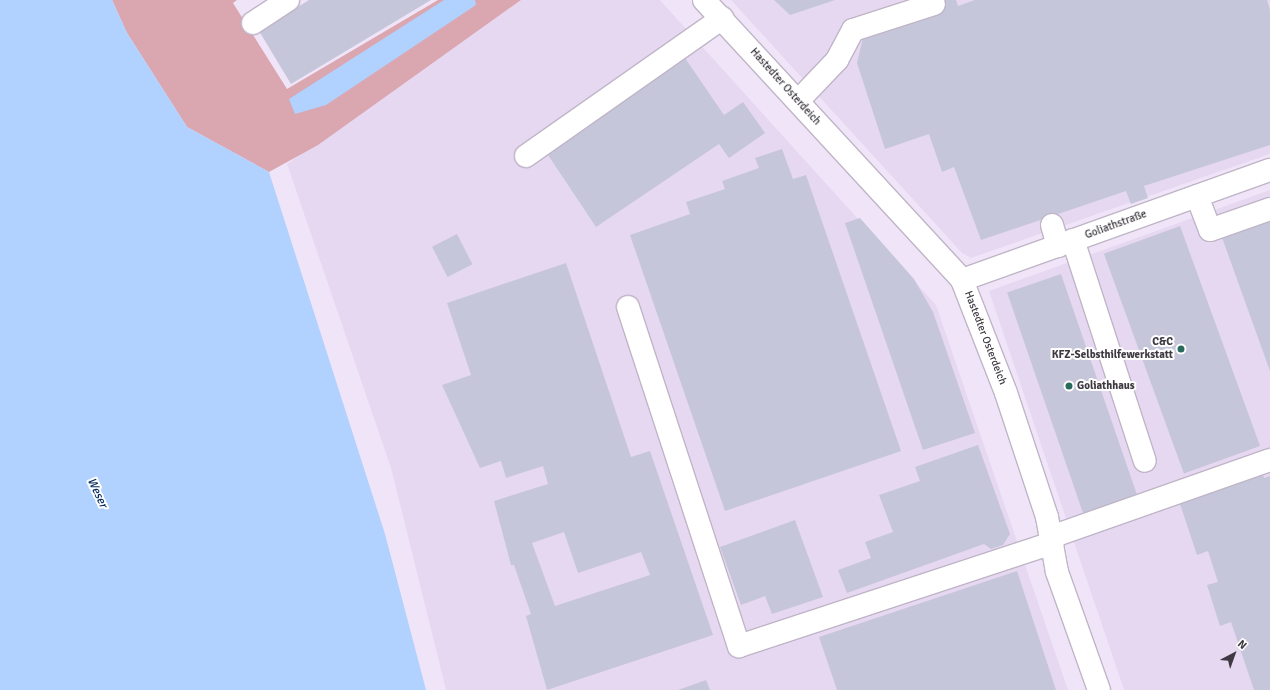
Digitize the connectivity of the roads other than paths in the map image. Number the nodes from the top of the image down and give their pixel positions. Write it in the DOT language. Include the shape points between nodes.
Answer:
graph roads {
  1 [pos="288,0"];
  2 [pos="704,0"];
  3 [pos="934,4"];
  4 [pos="722,18"];
  5 [pos="253,23"];
  6 [pos="798,101"];
  7 [pos="526,156"];
  8 [pos="1270,170"];
  9 [pos="1198,196"];
  10 [pos="1270,210"];
  11 [pos="1052,225"];
  12 [pos="1066,243"];
  13 [pos="962,280"];
  14 [pos="628,307"];
  15 [pos="1270,460"];
  16 [pos="1145,461"];
  17 [pos="1051,540"];
  18 [pos="1099,690"];
  1 -- 5 [label="street"];
  2 -- 4 [label="street, Hastedter Osterdeich"];
  3 -- 6 [label="street" via="853,30 837,60"];
  4 -- 6 [label="street, Hastedter Osterdeich"];
  4 -- 7 [label="street"];
  6 -- 13 [label="street, Hastedter Osterdeich"];
  8 -- 9 [label="street, Goliathstraße"];
  9 -- 10 [label="street" via="1210,230"];
  9 -- 12 [label="street, Goliathstraße"];
  11 -- 12 [label="street"];
  12 -- 13 [label="street, Goliathstraße"];
  12 -- 16 [label="street"];
  13 -- 17 [label="street, Hastedter Osterdeich" via="1001,378"];
  14 -- 17 [label="street" via="739,646"];
  15 -- 17 [label="street"];
  17 -- 18 [label="street, Hastedter Osterdeich" via="1057,572"];
}
